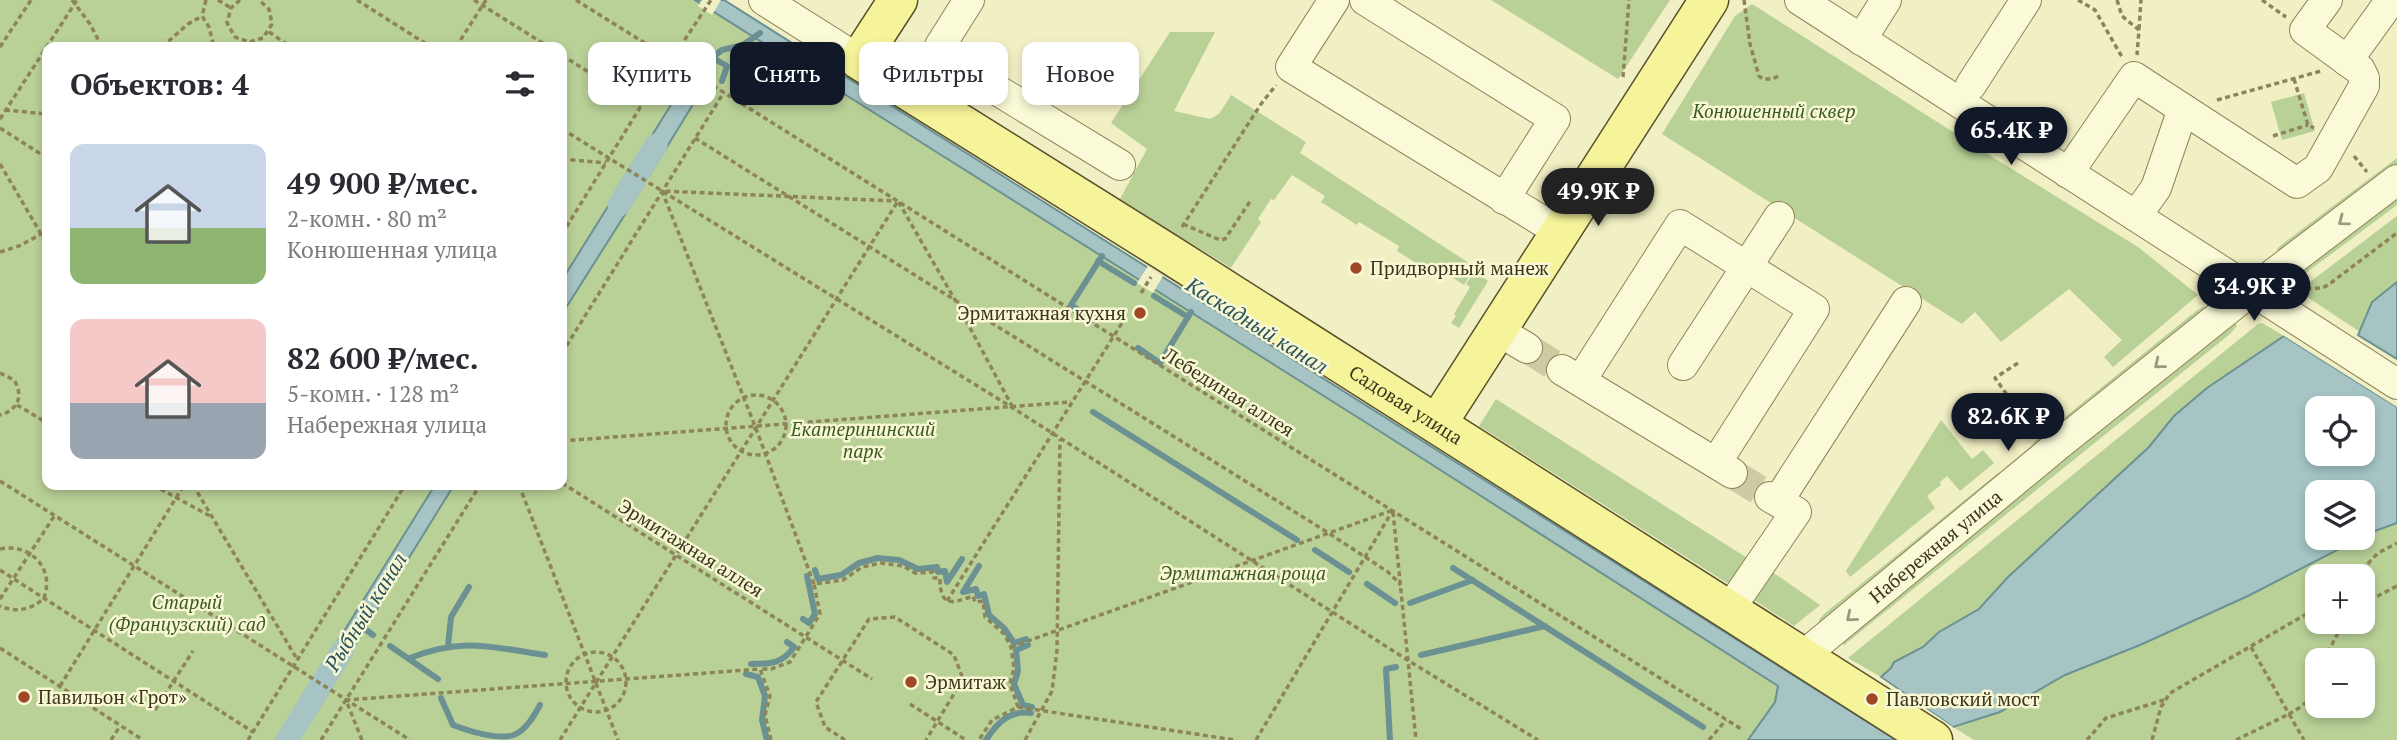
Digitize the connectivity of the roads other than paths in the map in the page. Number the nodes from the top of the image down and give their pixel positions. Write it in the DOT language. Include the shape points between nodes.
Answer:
graph roads {
  1 [pos="764,0"];
  2 [pos="898,0"];
  3 [pos="969,0"];
  4 [pos="1334,0"];
  5 [pos="1365,0"];
  6 [pos="1709,0"];
  7 [pos="1800,0"];
  8 [pos="1886,0"];
  9 [pos="2026,0"];
  10 [pos="2327,0"];
  11 [pos="2391,0"];
  12 [pos="1861,40"];
  13 [pos="871,42"];
  14 [pos="859,60"];
  15 [pos="2349,62"];
  16 [pos="1971,85"];
  17 [pos="930,105"];
  18 [pos="2183,109"];
  19 [pos="1120,165"];
  20 [pos="2068,173"];
  21 [pos="2397,180"];
  22 [pos="1504,199"];
  23 [pos="2136,216"];
  24 [pos="1779,217"];
  25 [pos="1560,232"];
  26 [pos="1747,267"];
  27 [pos="2251,291"];
  28 [pos="1906,302"];
  29 [pos="1683,365"];
  30 [pos="2397,384"];
  31 [pos="1437,424"];
  32 [pos="1730,610"];
  33 [pos="1820,667"];
  34 [pos="1933,740"];
  1 -- 14 [label="street, Садовая улица"];
  2 -- 13 [label="main road"];
  3 -- 19 [label="street" via="940,46 946,59"];
  4 -- 22 [label="street" via="1291,67"];
  5 -- 22 [label="street" via="1555,119"];
  6 -- 25 [label="main road"];
  7 -- 12 [label="street"];
  8 -- 12 [label="street"];
  9 -- 16 [label="street"];
  10 -- 15 [label="street" via="2305,30"];
  11 -- 15 [label="street"];
  12 -- 20 [label="street"];
  15 -- 18 [label="street" via="2360,70 2364,86 2318,168 2297,183"];
  17 -- 31 [label="main road, Садовая улица"];
  18 -- 20 [label="street" via="2134,77"];
  18 -- 23 [label="street" via="2155,188"];
  20 -- 23 [label="street"];
  21 -- 27 [label="street, Набережная улица, one-way"];
  22 -- 25 [label="street"];
  23 -- 27 [label="street"];
  24 -- 26 [label="street"];
  25 -- 31 [label="main road" via="1512,339"];
  26 -- 26 [label="street" via="1814,309 1725,469 1571,375 1680,225"];
  26 -- 29 [label="street"];
  27 -- 30 [label="street" via="2289,301"];
  27 -- 33 [label="street, Набережная улица, one-way" via="1815,646"];
  28 -- 32 [label="street" via="1774,499 1796,512"];
  31 -- 32 [label="main road, Садовая улица"];
  32 -- 33 [label="main road, Садовая улица"];
  33 -- 34 [label="main road"];
}
